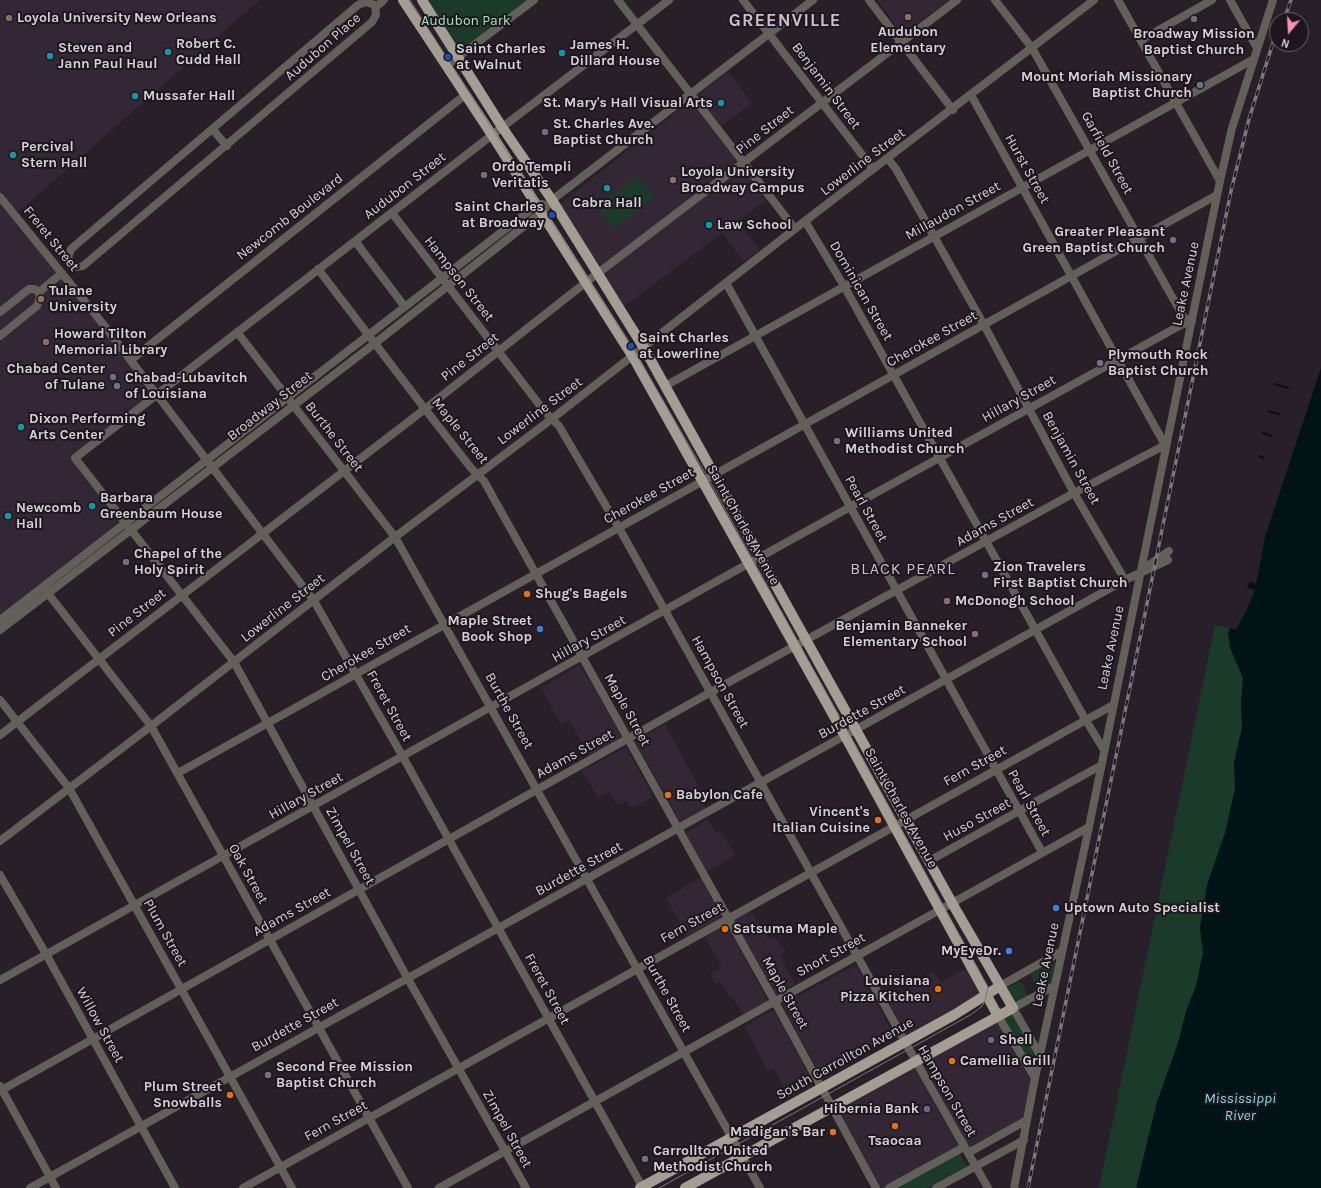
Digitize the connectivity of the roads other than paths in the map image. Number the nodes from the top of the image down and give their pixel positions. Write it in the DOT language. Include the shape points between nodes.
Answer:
graph roads {
  1 [pos="384,0"];
  2 [pos="403,0"];
  3 [pos="422,0"];
  4 [pos="534,0"];
  5 [pos="618,0"];
  6 [pos="669,0"];
  7 [pos="743,0"];
  8 [pos="813,0"];
  9 [pos="869,0"];
  10 [pos="957,0"];
  11 [pos="995,0"];
  12 [pos="1094,0"];
  13 [pos="1118,0"];
  14 [pos="1212,0"];
  15 [pos="1230,0"];
  16 [pos="1273,0"];
  17 [pos="376,4"];
  18 [pos="637,25"];
  19 [pos="769,33"];
  20 [pos="1141,40"];
  21 [pos="902,42"];
  22 [pos="1032,48"];
  23 [pos="1257,48"];
  24 [pos="459,56"];
  25 [pos="1254,59"];
  26 [pos="446,66"];
  27 [pos="690,94"];
  28 [pos="465,95"];
  29 [pos="971,95"];
  30 [pos="822,102"];
  31 [pos="1175,102"];
  32 [pos="954,110"];
  33 [pos="502,127"];
  34 [pos="213,130"];
  35 [pos="492,134"];
  36 [pos="227,146"];
  37 [pos="1090,150"];
  38 [pos="888,159"];
  39 [pos="744,163"];
  40 [pos="873,169"];
  41 [pos="1220,181"];
  42 [pos="1022,187"];
  43 [pos="1217,195"];
  44 [pos="0,197"];
  45 [pos="552,200"];
  46 [pos="539,209"];
  47 [pos="392,213"];
  48 [pos="805,221"];
  49 [pos="795,229"];
  50 [pos="934,236"];
  51 [pos="1140,238"];
  52 [pos="355,241"];
  53 [pos="318,269"];
  54 [pos="62,273"];
  55 [pos="598,274"];
  56 [pos="1072,276"];
  57 [pos="443,278"];
  58 [pos="585,283"];
  59 [pos="726,283"];
  60 [pos="448,286"];
  61 [pos="844,286"];
  62 [pos="39,292"];
  63 [pos="406,307"];
  64 [pos="0,312"];
  65 [pos="1192,321"];
  66 [pos="984,325"];
  67 [pos="237,332"];
  68 [pos="754,335"];
  69 [pos="0,336"];
  70 [pos="368,336"];
  71 [pos="374,344"];
  72 [pos="644,348"];
  73 [pos="498,351"];
  74 [pos="633,357"];
  75 [pos="1119,359"];
  76 [pos="131,360"];
  77 [pos="894,375"];
  78 [pos="665,386"];
  79 [pos="157,394"];
  80 [pos="290,402"];
  81 [pos="425,409"];
  82 [pos="1029,409"];
  83 [pos="553,418"];
  84 [pos="804,425"];
  85 [pos="1165,445"];
  86 [pos="940,458"];
  87 [pos="210,464"];
  88 [pos="344,471"];
  89 [pos="478,474"];
  90 [pos="715,474"];
  91 [pos="703,481"];
  92 [pos="1074,493"];
  93 [pos="850,507"];
  94 [pos="128,527"];
  95 [pos="619,528"];
  96 [pos="263,532"];
  97 [pos="395,537"];
  98 [pos="986,541"];
  99 [pos="1169,556"];
  100 [pos="762,558"];
  101 [pos="749,565"];
  102 [pos="1140,572"];
  103 [pos="536,574"];
  104 [pos="1125,580"];
  105 [pos="46,590"];
  106 [pos="897,591"];
  107 [pos="181,596"];
  108 [pos="314,601"];
  109 [pos="666,611"];
  110 [pos="0,620"];
  111 [pos="445,623"];
  112 [pos="0,630"];
  113 [pos="1036,630"];
  114 [pos="806,641"];
  115 [pos="795,647"];
  116 [pos="583,657"];
  117 [pos="99,659"];
  118 [pos="234,662"];
  119 [pos="357,674"];
  120 [pos="946,680"];
  121 [pos="711,692"];
  122 [pos="0,700"];
  123 [pos="1113,704"];
  124 [pos="492,708"];
  125 [pos="1085,720"];
  126 [pos="17,722"];
  127 [pos="267,724"];
  128 [pos="151,726"];
  129 [pos="856,730"];
  130 [pos="0,735"];
  131 [pos="845,736"];
  132 [pos="628,739"];
  133 [pos="1104,750"];
  134 [pos="403,757"];
  135 [pos="1100,766"];
  136 [pos="996,769"];
  137 [pos="178,773"];
  138 [pos="761,782"];
  139 [pos="69,788"];
  140 [pos="538,790"];
  141 [pos="313,806"];
  142 [pos="1019,811"];
  143 [pos="906,819"];
  144 [pos="894,826"];
  145 [pos="1088,827"];
  146 [pos="678,829"];
  147 [pos="449,840"];
  148 [pos="0,841"];
  149 [pos="1042,852"];
  150 [pos="224,856"];
  151 [pos="929,861"];
  152 [pos="811,872"];
  153 [pos="0,876"];
  154 [pos="588,879"];
  155 [pos="359,889"];
  156 [pos="952,903"];
  157 [pos="135,906"];
  158 [pos="940,909"];
  159 [pos="728,918"];
  160 [pos="498,929"];
  161 [pos="270,939"];
  162 [pos="1062,951"];
  163 [pos="46,954"];
  164 [pos="857,955"];
  165 [pos="638,969"];
  166 [pos="408,979"];
  167 [pos="0,980"];
  168 [pos="1000,986"];
  169 [pos="1054,986"];
  170 [pos="181,989"];
  171 [pos="986,994"];
  172 [pos="775,1002"];
  173 [pos="1013,1008"];
  174 [pos="998,1016"];
  175 [pos="548,1018"];
  176 [pos="319,1027"];
  177 [pos="93,1039"];
  178 [pos="904,1041"];
  179 [pos="684,1053"];
  180 [pos="1040,1055"];
  181 [pos="915,1060"];
  182 [pos="459,1068"];
  183 [pos="230,1076"];
  184 [pos="1035,1078"];
  185 [pos="822,1087"];
  186 [pos="1,1089"];
  187 [pos="594,1101"];
  188 [pos="832,1106"];
  189 [pos="369,1118"];
  190 [pos="1028,1120"];
  191 [pos="141,1126"];
  192 [pos="1008,1131"];
  193 [pos="732,1137"];
  194 [pos="1024,1140"];
  195 [pos="1015,1145"];
  196 [pos="966,1150"];
  197 [pos="505,1151"];
  198 [pos="742,1156"];
  199 [pos="975,1166"];
  200 [pos="280,1167"];
  201 [pos="50,1177"];
  202 [pos="30,1188"];
  203 [pos="56,1188"];
  204 [pos="175,1188"];
  205 [pos="243,1188"];
  206 [pos="292,1188"];
  207 [pos="408,1188"];
  208 [pos="439,1188"];
  209 [pos="526,1188"];
  210 [pos="642,1188"];
  211 [pos="685,1188"];
  212 [pos="760,1188"];
  213 [pos="876,1188"];
  214 [pos="889,1188"];
  215 [pos="936,1188"];
  216 [pos="988,1188"];
  217 [pos="1014,1188"];
  1 -- 17 [label="street"];
  2 -- 26 [label="main road, Saint Charles Avenue"];
  3 -- 24 [label="main road, Saint Charles Avenue"];
  4 -- 24 [label="street"];
  5 -- 18 [label="street"];
  6 -- 18 [label="street, Audubon Street"];
  7 -- 19 [label="street, Benjamin Street"];
  8 -- 19 [label="street, Broadway Street"];
  9 -- 21 [label="street"];
  10 -- 21 [label="street, Pine Street"];
  11 -- 22 [label="street, Garfield Street"];
  12 -- 22 [label="street, Lowerline Street"];
  13 -- 20 [label="street"];
  14 -- 20 [label="street"];
  15 -- 23 [label="street"];
  16 -- 23 [label="street, Leake Avenue"];
  17 -- 34 [label="street, Audubon Place" via="366,2 358,6"];
  17 -- 36 [label="street, Audubon Place" via="376,15 372,22"];
  18 -- 27 [label="street"];
  18 -- 33 [label="street, Audubon Street"];
  19 -- 27 [label="street, Broadway Street"];
  19 -- 30 [label="street, Benjamin Street"];
  20 -- 31 [label="street"];
  21 -- 30 [label="street, Pine Street"];
  21 -- 32 [label="street"];
  22 -- 29 [label="street, Lowerline Street"];
  22 -- 37 [label="street, Garfield Street"];
  23 -- 25 [label="street, Leake Avenue"];
  24 -- 26 [label="street"];
  24 -- 33 [label="main road, Saint Charles Avenue"];
  25 -- 31 [label="street, Millaudon Street"];
  25 -- 41 [label="street, Leake Avenue" via="1232,128"];
  26 -- 28 [label="main road, Saint Charles Avenue"];
  27 -- 39 [label="street"];
  27 -- 45 [label="street, Broadway Street"];
  28 -- 35 [label="main road, Saint Charles Avenue"];
  28 -- 76 [label="street, Newcomb Boulevard"];
  29 -- 32 [label="street, Lowerline Street"];
  29 -- 42 [label="street, Hurst Street"];
  30 -- 39 [label="street, Pine Street"];
  30 -- 40 [label="street, Benjamin Street"];
  31 -- 37 [label="street, Millaudon Street"];
  31 -- 41 [label="street"];
  32 -- 38 [label="street, Lowerline Street"];
  33 -- 35 [label="street, Audubon Street"];
  33 -- 45 [label="main road, Saint Charles Avenue"];
  34 -- 36 [label="street"];
  34 -- 36 [label="street, Audubon Place" via="71,249 68,257 70,263 77,267 83,266"];
  35 -- 46 [label="main road, Saint Charles Avenue"];
  35 -- 47 [label="street, Audubon Street"];
  37 -- 42 [label="street, Millaudon Street"];
  37 -- 51 [label="street, Garfield Street"];
  38 -- 40 [label="street, Lowerline Street"];
  38 -- 50 [label="street, Benjamin Street"];
  39 -- 49 [label="street"];
  39 -- 55 [label="street, Pine Street"];
  40 -- 48 [label="street, Lowerline Street"];
  41 -- 43 [label="street, Leake Avenue"];
  42 -- 50 [label="street, Millaudon Street"];
  42 -- 56 [label="street, Hurst Street"];
  43 -- 51 [label="street, Cherokee Street"];
  43 -- 65 [label="street, Leake Avenue"];
  44 -- 54 [label="street, Freret Street"];
  45 -- 46 [label="street, Broadway Street"];
  45 -- 55 [label="main road, Saint Charles Avenue"];
  46 -- 57 [label="street, Broadway Street"];
  46 -- 58 [label="main road, Saint Charles Avenue"];
  46 -- 60 [label="street, Broadway Street"];
  47 -- 52 [label="street, Audubon Street"];
  47 -- 57 [label="street, Hampson Street"];
  48 -- 49 [label="street, Lowerline Street"];
  48 -- 61 [label="street, Dominican Street"];
  49 -- 59 [label="street, Lowerline Street"];
  50 -- 61 [label="street, Millaudon Street"];
  50 -- 66 [label="street, Benjamin Street"];
  51 -- 56 [label="street, Cherokee Street"];
  51 -- 65 [label="street, Garfield Street" via="1184,318"];
  52 -- 53 [label="street, Audubon Street"];
  52 -- 63 [label="street"];
  53 -- 67 [label="street, Audubon Street"];
  53 -- 70 [label="street, Maple Street"];
  54 -- 62 [label="street"];
  54 -- 76 [label="street, Freret Street"];
  55 -- 58 [label="street, Pine Street"];
  55 -- 72 [label="main road, Saint Charles Avenue"];
  56 -- 66 [label="street, Cherokee Street"];
  56 -- 75 [label="street, Hurst Street"];
  57 -- 60 [label="street, Hampson Street"];
  57 -- 63 [label="street, Broadway Street"];
  58 -- 73 [label="street, Pine Street"];
  58 -- 74 [label="main road, Saint Charles Avenue"];
  59 -- 68 [label="street, Pearl Street"];
  59 -- 72 [label="street, Lowerline Street"];
  60 -- 71 [label="street, Broadway Street"];
  60 -- 73 [label="street, Hampson Street"];
  61 -- 68 [label="street, Millaudon Street"];
  61 -- 77 [label="street, Dominican Street"];
  62 -- 64 [label="street" via="29,290"];
  62 -- 69 [label="street" via="37,306"];
  63 -- 70 [label="street, Broadway Street"];
  65 -- 75 [label="street, Hillary Street"];
  65 -- 85 [label="street, Leake Avenue"];
  66 -- 77 [label="street, Cherokee Street"];
  66 -- 82 [label="street, Benjamin Street"];
  67 -- 79 [label="street, Audubon Street"];
  67 -- 80 [label="street, Burthe Street"];
  68 -- 78 [label="street, Millaudon Street"];
  68 -- 84 [label="street, Pearl Street"];
  70 -- 71 [label="street, Maple Street"];
  70 -- 80 [label="street, Broadway Street"];
  71 -- 80 [label="street, Broadway Street"];
  71 -- 81 [label="street, Maple Street"];
  72 -- 74 [label="street, Lowerline Street"];
  72 -- 78 [label="main road, Saint Charles Avenue"];
  73 -- 81 [label="street, Pine Street"];
  73 -- 83 [label="street, Hampson Street"];
  74 -- 83 [label="street, Lowerline Street"];
  74 -- 91 [label="main road, Saint Charles Avenue"];
  75 -- 82 [label="street, Hillary Street"];
  75 -- 85 [label="street, Hurst Street"];
  76 -- 79 [label="street, Freret Street"];
  77 -- 84 [label="street, Cherokee Street"];
  77 -- 86 [label="street, Dominican Street"];
  78 -- 90 [label="main road, Saint Charles Avenue"];
  79 -- 87 [label="street, Freret Street"];
  79 -- 94 [label="street, Audubon Street" via="75,458"];
  80 -- 87 [label="street, Broadway Street"];
  80 -- 88 [label="street, Burthe Street"];
  81 -- 88 [label="street, Pine Street"];
  81 -- 89 [label="street, Maple Street"];
  82 -- 86 [label="street, Hillary Street"];
  82 -- 92 [label="street, Benjamin Street"];
  83 -- 89 [label="street, Lowerline Street"];
  83 -- 95 [label="street, Hampson Street"];
  84 -- 90 [label="street, Cherokee Street"];
  84 -- 93 [label="street, Pearl Street"];
  85 -- 92 [label="street, Adams Street"];
  85 -- 102 [label="street, Leake Avenue"];
  86 -- 93 [label="street, Hillary Street"];
  86 -- 98 [label="street, Dominican Street"];
  87 -- 94 [label="street, Broadway Street"];
  87 -- 96 [label="street, Freret Street"];
  88 -- 96 [label="street, Pine Street"];
  88 -- 97 [label="street, Burthe Street"];
  89 -- 97 [label="street, Lowerline Street"];
  89 -- 103 [label="street, Maple Street"];
  90 -- 91 [label="street, Cherokee Street"];
  90 -- 100 [label="main road, Saint Charles Avenue"];
  91 -- 95 [label="street, Cherokee Street"];
  91 -- 101 [label="main road, Saint Charles Avenue"];
  92 -- 98 [label="street, Adams Street"];
  92 -- 104 [label="street, Benjamin Street"];
  93 -- 100 [label="street, Hillary Street"];
  93 -- 106 [label="street, Pearl Street"];
  94 -- 105 [label="street, Broadway Street"];
  94 -- 107 [label="street, Zimpel Street"];
  95 -- 103 [label="street, Cherokee Street"];
  95 -- 109 [label="street, Hampson Street"];
  96 -- 107 [label="street, Pine Street"];
  96 -- 108 [label="street, Freret Street"];
  97 -- 108 [label="street, Lowerline Street"];
  97 -- 111 [label="street, Burthe Street"];
  98 -- 106 [label="street, Adams Street"];
  98 -- 113 [label="street, Dominican Street"];
  99 -- 102 [label="street, Burdette Street" via="1156,558"];
  100 -- 101 [label="street, Hillary Street"];
  100 -- 114 [label="main road, Saint Charles Avenue"];
  101 -- 109 [label="street, Hillary Street"];
  101 -- 115 [label="main road, Saint Charles Avenue"];
  102 -- 104 [label="street, Burdette Street"];
  102 -- 123 [label="street, Leake Avenue"];
  103 -- 111 [label="street, Cherokee Street"];
  103 -- 116 [label="street, Maple Street"];
  104 -- 113 [label="street, Burdette Street"];
  105 -- 110 [label="street, Broadway Street"];
  105 -- 112 [label="street, Broadway Street"];
  105 -- 117 [label="street, Oak Street"];
  106 -- 114 [label="street, Adams Street"];
  106 -- 120 [label="street, Pearl Street"];
  107 -- 117 [label="street, Pine Street"];
  107 -- 118 [label="street, Zimpel Street"];
  108 -- 118 [label="street, Lowerline Street"];
  108 -- 119 [label="street, Freret Street"];
  109 -- 116 [label="street, Hillary Street"];
  109 -- 121 [label="street, Hampson Street"];
  111 -- 119 [label="street, Cherokee Street"];
  111 -- 124 [label="street, Burthe Street"];
  113 -- 120 [label="street, Burdette Street"];
  113 -- 125 [label="street, Dominican Street"];
  114 -- 115 [label="street, Adams Street"];
  114 -- 129 [label="main road, Saint Charles Avenue"];
  115 -- 121 [label="street, Adams Street"];
  115 -- 131 [label="main road, Saint Charles Avenue"];
  116 -- 124 [label="street, Hillary Street"];
  116 -- 132 [label="street, Maple Street"];
  117 -- 126 [label="street, Pine Street"];
  117 -- 128 [label="street, Oak Street"];
  118 -- 127 [label="street, Zimpel Street"];
  118 -- 128 [label="street, Lowerline Street"];
  119 -- 127 [label="street, Cherokee Street"];
  119 -- 134 [label="street, Freret Street"];
  120 -- 129 [label="street, Burdette Street"];
  120 -- 136 [label="street, Pearl Street"];
  121 -- 132 [label="street, Adams Street"];
  121 -- 138 [label="street, Hampson Street"];
  122 -- 126 [label="street, Plum Street"];
  123 -- 125 [label="street, Fern Street"];
  123 -- 133 [label="street, Leake Avenue"];
  124 -- 134 [label="street, Hillary Street"];
  124 -- 140 [label="street, Burthe Street"];
  125 -- 133 [label="street, Dominican Street"];
  125 -- 136 [label="street, Fern Street"];
  126 -- 130 [label="street, Pine Street"];
  126 -- 139 [label="street, Plum Street"];
  127 -- 137 [label="street, Cherokee Street"];
  127 -- 141 [label="street, Zimpel Street"];
  128 -- 137 [label="street, Oak Street"];
  128 -- 139 [label="street, Lowerline Street"];
  129 -- 131 [label="street, Burdette Street"];
  129 -- 143 [label="main road, Saint Charles Avenue"];
  131 -- 138 [label="street, Burdette Street"];
  131 -- 144 [label="main road, Saint Charles Avenue"];
  132 -- 140 [label="street, Adams Street"];
  132 -- 146 [label="street, Maple Street"];
  133 -- 135 [label="street, Leake Avenue"];
  134 -- 141 [label="street, Hillary Street"];
  134 -- 147 [label="street, Freret Street"];
  135 -- 142 [label="street, Huso Street"];
  135 -- 145 [label="street, Leake Avenue"];
  136 -- 142 [label="street, Pearl Street"];
  136 -- 143 [label="street, Fern Street"];
  137 -- 150 [label="street, Oak Street"];
  138 -- 146 [label="street, Burdette Street"];
  138 -- 152 [label="street, Hampson Street"];
  139 -- 148 [label="street, Lowerline Street"];
  139 -- 157 [label="street, Plum Street"];
  140 -- 147 [label="street, Adams Street"];
  140 -- 154 [label="street, Burthe Street"];
  141 -- 150 [label="street, Hillary Street"];
  141 -- 155 [label="street, Zimpel Street"];
  142 -- 149 [label="street, Pearl Street"];
  142 -- 151 [label="street, Huso Street"];
  143 -- 144 [label="street, Fern Street"];
  143 -- 151 [label="main road, Saint Charles Avenue"];
  144 -- 152 [label="street, Fern Street"];
  144 -- 158 [label="main road, Saint Charles Avenue"];
  145 -- 149 [label="street, Short Street"];
  145 -- 162 [label="street, Leake Avenue"];
  146 -- 154 [label="street, Burdette Street"];
  146 -- 159 [label="street, Maple Street"];
  147 -- 155 [label="street, Adams Street"];
  147 -- 160 [label="street, Freret Street"];
  149 -- 156 [label="street, Short Street"];
  150 -- 157 [label="street, Hillary Street"];
  150 -- 161 [label="street, Oak Street"];
  151 -- 156 [label="main road, Saint Charles Avenue"];
  152 -- 159 [label="street, Fern Street"];
  152 -- 164 [label="street, Hampson Street"];
  153 -- 163 [label="street, Willow Street"];
  154 -- 160 [label="street, Burdette Street"];
  154 -- 165 [label="street, Burthe Street"];
  155 -- 161 [label="street, Adams Street"];
  155 -- 166 [label="street, Zimpel Street"];
  156 -- 158 [label="street, Short Street"];
  156 -- 168 [label="main road, Saint Charles Avenue"];
  157 -- 163 [label="street, Hillary Street"];
  157 -- 170 [label="street, Plum Street"];
  158 -- 164 [label="street, Short Street"];
  158 -- 171 [label="main road, Saint Charles Avenue"];
  159 -- 165 [label="street, Fern Street"];
  159 -- 172 [label="street, Maple Street"];
  160 -- 166 [label="street, Burdette Street"];
  160 -- 175 [label="street, Freret Street"];
  161 -- 170 [label="street, Adams Street"];
  161 -- 176 [label="street, Oak Street"];
  162 -- 168 [label="street, South Carrollton Avenue"];
  162 -- 169 [label="street, Leake Avenue"];
  163 -- 167 [label="street, Hillary Street"];
  163 -- 177 [label="street, Willow Street"];
  164 -- 172 [label="street, Short Street"];
  164 -- 178 [label="street, Hampson Street"];
  165 -- 175 [label="street, Fern Street"];
  165 -- 179 [label="street, Burthe Street"];
  166 -- 176 [label="street, Burdette Street"];
  166 -- 182 [label="street, Zimpel Street"];
  168 -- 171 [label="main road, South Carrollton Avenue"];
  168 -- 173 [label="main road, Saint Charles Avenue"];
  169 -- 173 [label="street"];
  169 -- 180 [label="street, Leake Avenue"];
  170 -- 177 [label="street, Adams Street"];
  170 -- 183 [label="street, Plum Street"];
  171 -- 174 [label="main road, Saint Charles Avenue"];
  171 -- 178 [label="main road, South Carrollton Avenue" via="954,1015"];
  172 -- 179 [label="street, Short Street"];
  172 -- 185 [label="street, Maple Street"];
  173 -- 174 [label="main road"];
  173 -- 180 [label="street, Saint Charles Avenue"];
  174 -- 181 [label="main road"];
  174 -- 184 [label="street, Saint Charles Avenue"];
  175 -- 182 [label="street, Fern Street"];
  175 -- 187 [label="street, Freret Street"];
  176 -- 183 [label="street, Burdette Street"];
  176 -- 189 [label="street, Oak Street"];
  177 -- 186 [label="street, Adams Street"];
  177 -- 191 [label="street, Willow Street"];
  178 -- 181 [label="street, Hampson Street"];
  178 -- 185 [label="main road, South Carrollton Avenue"];
  179 -- 187 [label="street, Short Street"];
  179 -- 193 [label="street, Burthe Street"];
  180 -- 184 [label="street, Leake Avenue"];
  181 -- 188 [label="main road"];
  181 -- 196 [label="street, Hampson Street"];
  182 -- 189 [label="street, Fern Street"];
  182 -- 197 [label="street, Zimpel Street"];
  183 -- 191 [label="street, Burdette Street"];
  183 -- 200 [label="street, Plum Street"];
  184 -- 190 [label="street, Leake Avenue"];
  185 -- 188 [label="street, Maple Street"];
  185 -- 193 [label="main road, South Carrollton Avenue"];
  186 -- 201 [label="street"];
  187 -- 197 [label="street, Short Street"];
  187 -- 210 [label="street, Freret Street"];
  188 -- 198 [label="main road"];
  188 -- 213 [label="street, Maple Street"];
  189 -- 200 [label="street, Fern Street"];
  189 -- 207 [label="street, Oak Street"];
  190 -- 192 [label="street"];
  190 -- 194 [label="street, Leake Avenue"];
  191 -- 201 [label="street, Burdette Street"];
  191 -- 204 [label="street, Willow Street"];
  192 -- 195 [label="street" via="1016,1137"];
  192 -- 196 [label="street"];
  193 -- 198 [label="street, Burthe Street"];
  193 -- 210 [label="main road, South Carrollton Avenue"];
  194 -- 195 [label="street"];
  194 -- 217 [label="street, Leake Avenue"];
  195 -- 199 [label="street"];
  196 -- 199 [label="street, Hampson Street"];
  196 -- 214 [label="street"];
  197 -- 208 [label="street, Short Street"];
  197 -- 209 [label="street, Zimpel Street"];
  198 -- 211 [label="main road"];
  198 -- 212 [label="street, Burthe Street"];
  199 -- 215 [label="street"];
  199 -- 216 [label="street, Hampson Street"];
  200 -- 205 [label="street, Fern Street"];
  200 -- 206 [label="street, Plum Street"];
  201 -- 202 [label="street, Burdette Street"];
  201 -- 203 [label="street"];
}
